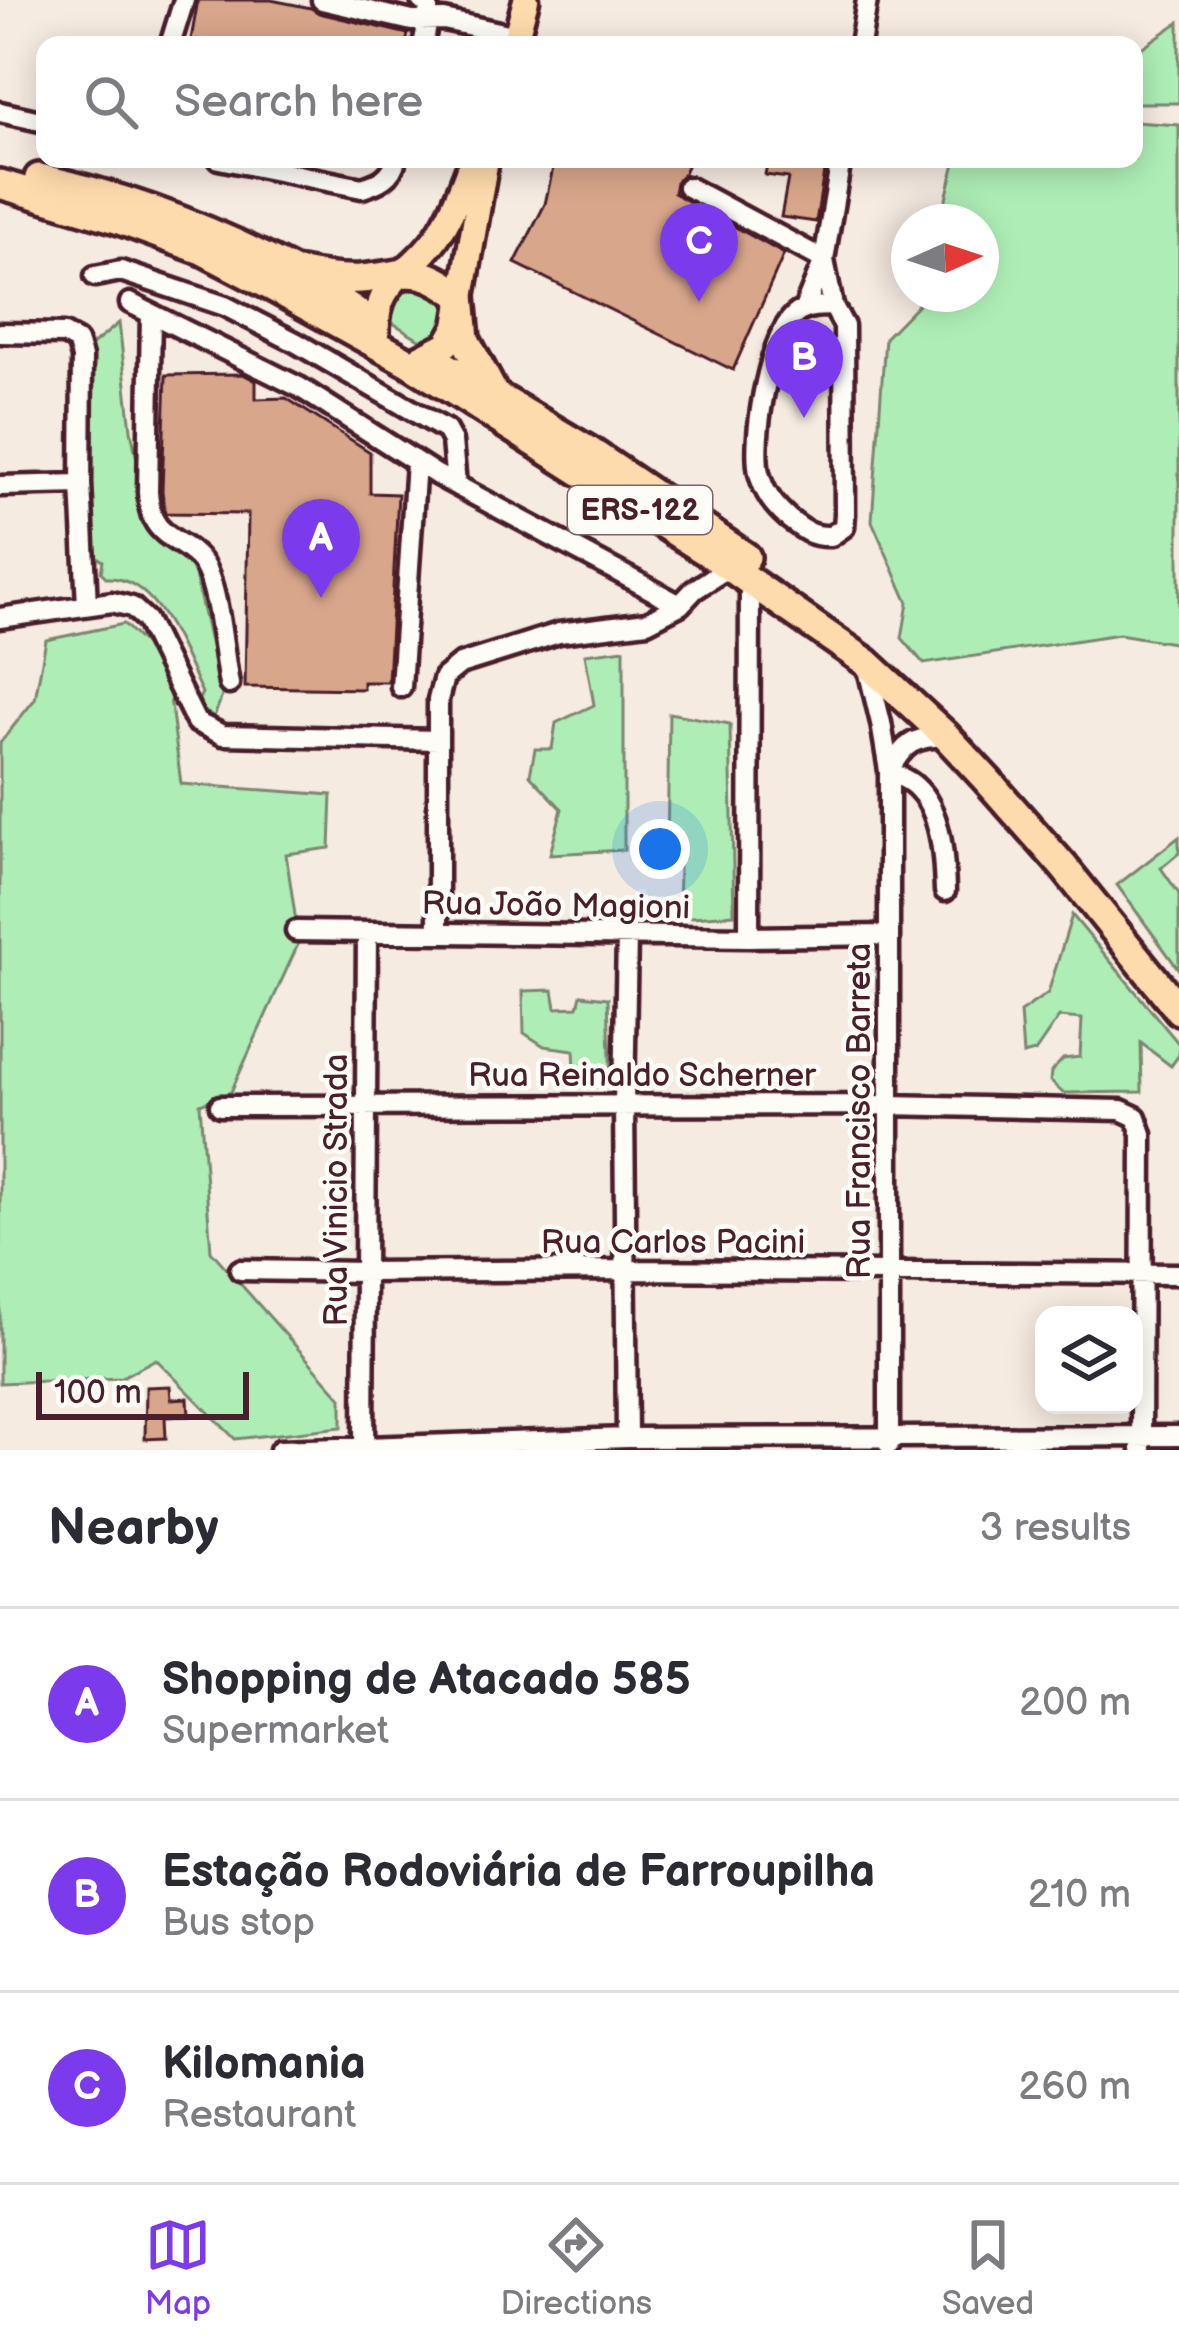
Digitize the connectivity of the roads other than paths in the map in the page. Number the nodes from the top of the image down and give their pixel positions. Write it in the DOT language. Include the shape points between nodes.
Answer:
graph roads {
  1 [pos="184,0"];
  2 [pos="322,0"];
  3 [pos="422,0"];
  4 [pos="526,0"];
  5 [pos="867,0"];
  6 [pos="428,21"];
  7 [pos="173,36"];
  8 [pos="425,36"];
  9 [pos="501,36"];
  10 [pos="516,36"];
  11 [pos="861,36"];
  12 [pos="0,112"];
  13 [pos="36,120"];
  14 [pos="263,168"];
  15 [pos="394,168"];
  16 [pos="469,168"];
  17 [pos="485,168"];
  18 [pos="839,168"];
  19 [pos="0,170"];
  20 [pos="0,184"];
  21 [pos="688,188"];
  22 [pos="824,260"];
  23 [pos="292,272"];
  24 [pos="401,272"];
  25 [pos="95,276"];
  26 [pos="468,286"];
  27 [pos="130,304"];
  28 [pos="833,307"];
  29 [pos="805,309"];
  30 [pos="151,314"];
  31 [pos="0,333"];
  32 [pos="376,334"];
  33 [pos="418,358"];
  34 [pos="494,392"];
  35 [pos="416,462"];
  36 [pos="81,484"];
  37 [pos="457,485"];
  38 [pos="0,486"];
  39 [pos="699,547"];
  40 [pos="740,574"];
  41 [pos="694,590"];
  42 [pos="87,605"];
  43 [pos="680,605"];
  44 [pos="0,618"];
  45 [pos="866,662"];
  46 [pos="229,684"];
  47 [pos="400,687"];
  48 [pos="946,736"];
  49 [pos="438,740"];
  50 [pos="889,771"];
  51 [pos="945,891"];
  52 [pos="296,931"];
  53 [pos="438,932"];
  54 [pos="367,933"];
  55 [pos="627,935"];
  56 [pos="887,935"];
  57 [pos="749,937"];
  58 [pos="1179,1010"];
  59 [pos="365,1104"];
  60 [pos="624,1104"];
  61 [pos="887,1105"];
  62 [pos="220,1106"];
  63 [pos="240,1270"];
  64 [pos="625,1270"];
  65 [pos="888,1271"];
  66 [pos="364,1272"];
  67 [pos="1141,1273"];
  68 [pos="1179,1274"];
  69 [pos="1179,1436"];
  70 [pos="627,1438"];
  71 [pos="1142,1443"];
  72 [pos="889,1444"];
  73 [pos="364,1447"];
  74 [pos="280,1450"];
  1 -- 7 [label="street"];
  2 -- 6 [label="street"];
  3 -- 6 [label="street"];
  4 -- 10 [label="main road"];
  5 -- 11 [label="street"];
  6 -- 8 [label="street"];
  6 -- 9 [label="street"];
  12 -- 13 [label="street"];
  14 -- 15 [label="street" via="362,188"];
  16 -- 24 [label="main road" via="433,244"];
  17 -- 26 [label="main road"];
  18 -- 22 [label="street"];
  19 -- 23 [label="highway, ERS-122" via="97,191"];
  20 -- 32 [label="highway, ERS-122" via="202,250"];
  21 -- 22 [label="street"];
  22 -- 28 [label="street"];
  22 -- 29 [label="street"];
  23 -- 24 [label="highway" via="360,279"];
  23 -- 32 [label="highway, ERS-122"];
  24 -- 26 [label="highway"];
  24 -- 32 [label="main road" via="385,292"];
  25 -- 37 [label="street" via="122,271 226,305 446,430"];
  26 -- 33 [label="main road" via="447,344"];
  26 -- 34 [label="highway" via="465,340"];
  27 -- 30 [label="street"];
  28 -- 29 [label="street"];
  28 -- 29 [label="street" via="844,326 845,514 844,527 831,536 806,532 772,504 757,453 780,340"];
  30 -- 35 [label="street" via="299,387"];
  30 -- 46 [label="street" via="152,518 190,548 211,581"];
  31 -- 36 [label="street" via="76,341"];
  32 -- 33 [label="highway, ERS-122"];
  33 -- 34 [label="highway, ERS-122"];
  33 -- 39 [label="highway, ERS-122"];
  34 -- 45 [label="highway, ERS-122" via="756,564 847,637"];
  35 -- 37 [label="street"];
  35 -- 47 [label="street"];
  36 -- 38 [label="street"];
  36 -- 42 [label="street"];
  37 -- 43 [label="street"];
  39 -- 40 [label="highway, ERS-122"];
  39 -- 41 [label="street"];
  40 -- 41 [label="street"];
  40 -- 45 [label="highway, ERS-122"];
  40 -- 57 [label="street"];
  41 -- 43 [label="street"];
  42 -- 44 [label="street"];
  42 -- 49 [label="street" via="132,607 146,620 196,722 223,735"];
  43 -- 49 [label="street" via="647,622 559,633 460,664 444,677"];
  45 -- 48 [label="highway, ERS-122"];
  45 -- 50 [label="street, Rua Francisco Barreta"];
  48 -- 50 [label="street" via="910,742"];
  48 -- 58 [label="highway, ERS-122"];
  49 -- 53 [label="street"];
  50 -- 51 [label="street" via="925,797 941,838"];
  50 -- 56 [label="street, Rua Francisco Barreta"];
  52 -- 54 [label="street, Rua João Magioni"];
  53 -- 54 [label="street, Rua João Magioni"];
  53 -- 55 [label="street, Rua João Magioni"];
  54 -- 59 [label="street, Rua Vinicio Strada"];
  55 -- 57 [label="street, Rua João Magioni"];
  55 -- 60 [label="street"];
  56 -- 57 [label="street, Rua João Magioni"];
  56 -- 61 [label="street, Rua Francisco Barreta"];
  59 -- 60 [label="street, Rua Reinaldo Scherner"];
  59 -- 62 [label="street, Rua Reinaldo Scherner"];
  59 -- 66 [label="street, Rua Vinicio Strada"];
  60 -- 61 [label="street, Rua Reinaldo Scherner"];
  60 -- 64 [label="street"];
  61 -- 65 [label="street, Rua Francisco Barreta"];
  61 -- 67 [label="street, Rua Reinaldo Scherner" via="1121,1110 1136,1117"];
  63 -- 66 [label="street, Rua Carlos Pacini"];
  64 -- 65 [label="street, Rua Carlos Pacini"];
  64 -- 66 [label="street, Rua Carlos Pacini"];
  64 -- 70 [label="street"];
  65 -- 67 [label="street, Rua Carlos Pacini"];
  65 -- 72 [label="street, Rua Francisco Barreta"];
  66 -- 73 [label="street, Rua Vinicio Strada"];
  67 -- 68 [label="street, Rua Carlos Pacini"];
  67 -- 71 [label="street"];
  69 -- 71 [label="street"];
  70 -- 72 [label="street"];
  70 -- 73 [label="street"];
  71 -- 72 [label="street"];
  73 -- 74 [label="street"];
}
